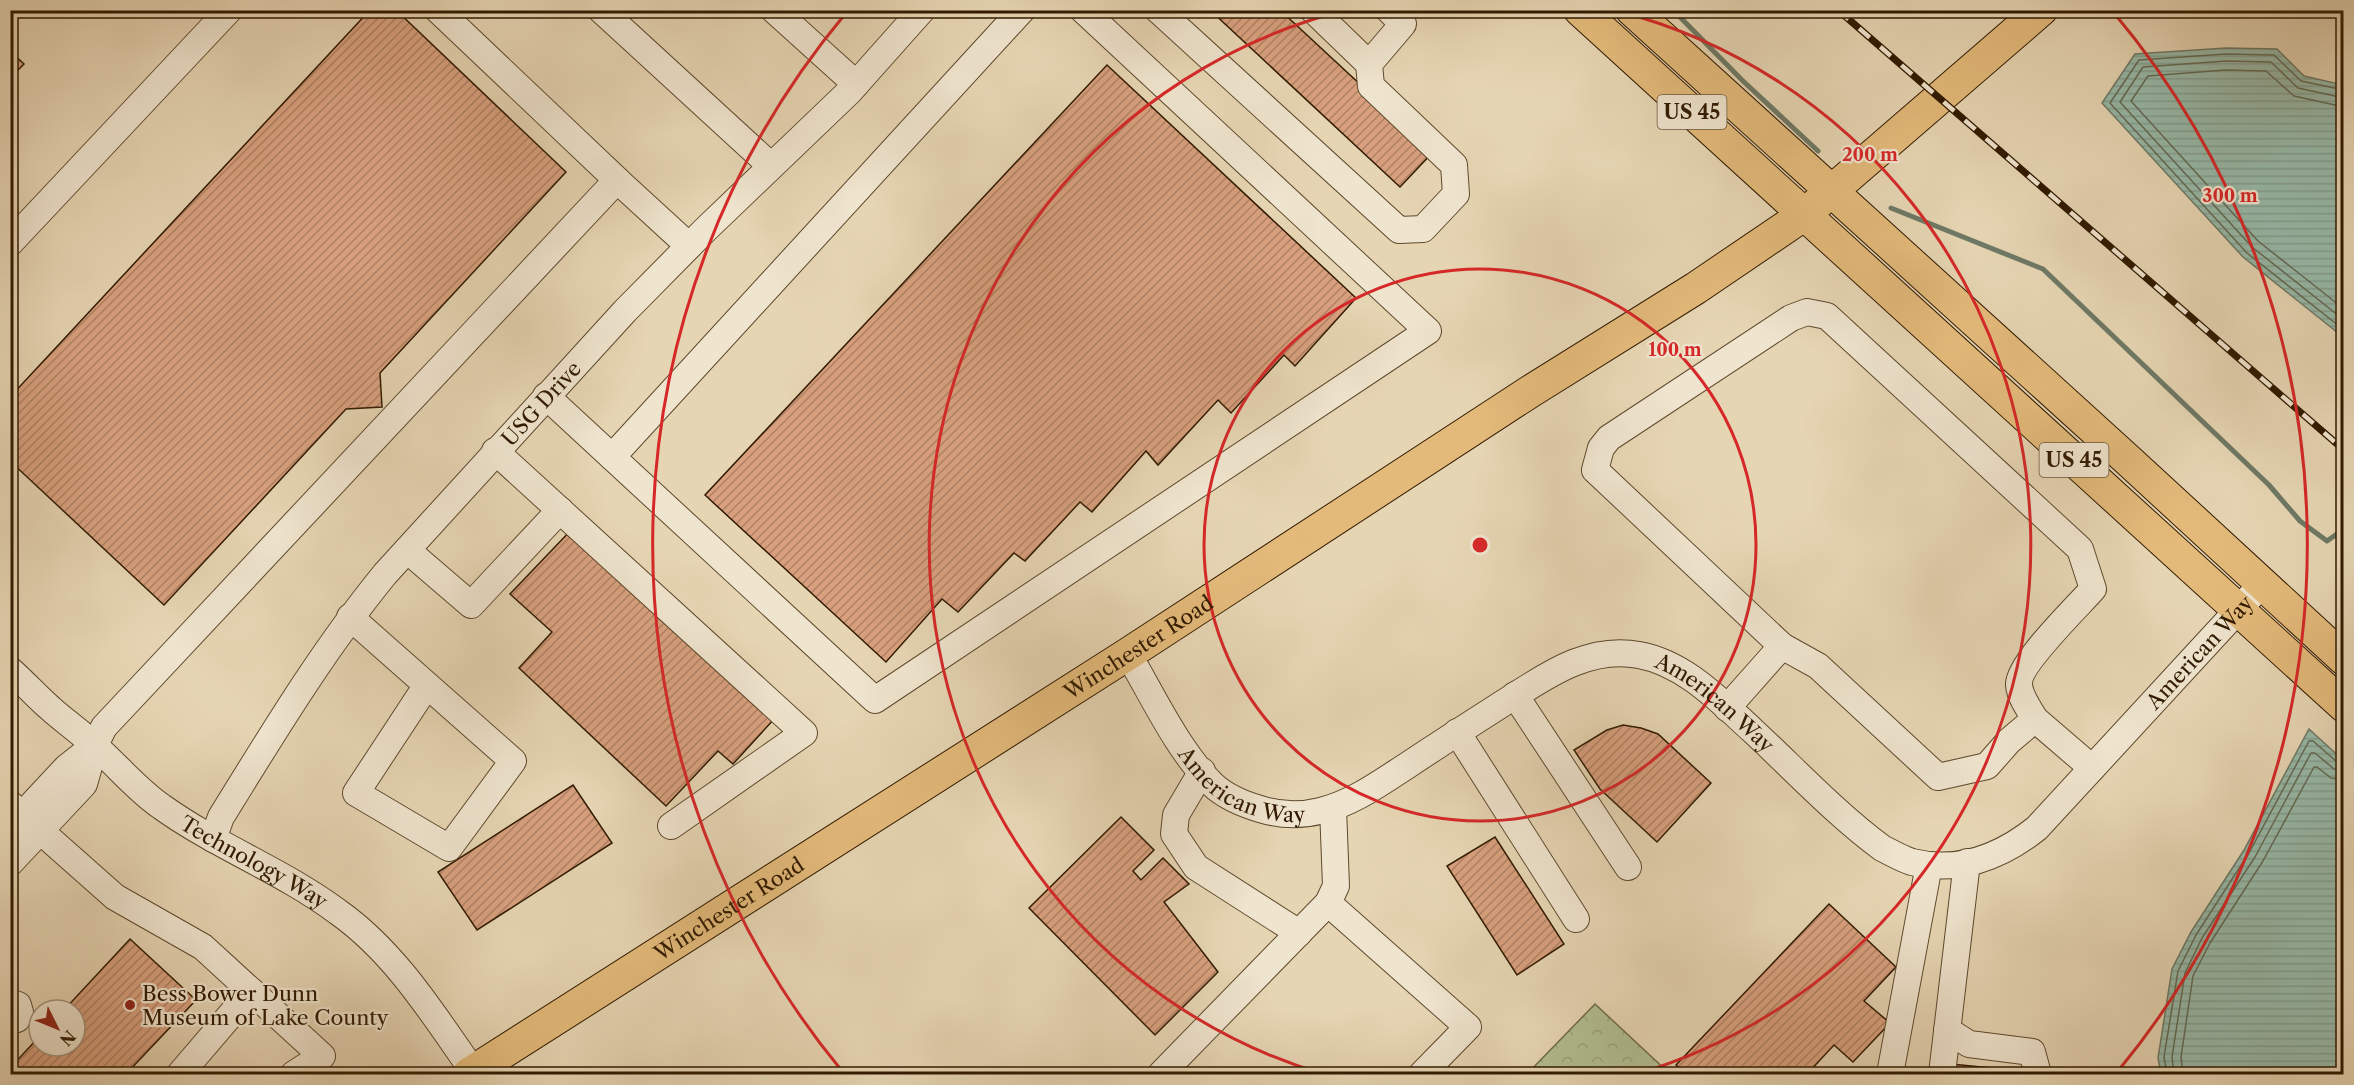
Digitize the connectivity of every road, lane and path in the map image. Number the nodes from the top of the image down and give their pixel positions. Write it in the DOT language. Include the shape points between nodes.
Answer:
graph roads {
  1 [pos="229,10"];
  2 [pos="438,10"];
  3 [pos="601,10"];
  4 [pos="774,10"];
  5 [pos="922,10"];
  6 [pos="1022,10"];
  7 [pos="1083,10"];
  8 [pos="1158,10"];
  9 [pos="1313,10"];
  10 [pos="1389,10"];
  11 [pos="1580,10"];
  12 [pos="1632,10"];
  13 [pos="2041,10"];
  14 [pos="1369,64"];
  15 [pos="855,84"];
  16 [pos="771,166"];
  17 [pos="617,180"];
  18 [pos="1832,191"];
  19 [pos="1805,214"];
  20 [pos="10,243"];
  21 [pos="689,246"];
  22 [pos="546,396"];
  23 [pos="495,451"];
  24 [pos="612,457"];
  25 [pos="560,510"];
  26 [pos="407,550"];
  27 [pos="2262,584"];
  28 [pos="2238,610"];
  29 [pos="351,617"];
  30 [pos="1782,646"];
  31 [pos="1128,654"];
  32 [pos="2343,659"];
  33 [pos="10,670"];
  34 [pos="427,684"];
  35 [pos="1515,695"];
  36 [pos="2343,706"];
  37 [pos="1727,708"];
  38 [pos="2035,718"];
  39 [pos="1457,732"];
  40 [pos="95,745"];
  41 [pos="2092,768"];
  42 [pos="1202,771"];
  43 [pos="1333,808"];
  44 [pos="21,819"];
  45 [pos="671,826"];
  46 [pos="213,839"];
  47 [pos="1967,862"];
  48 [pos="10,863"];
  49 [pos="1929,864"];
  50 [pos="1628,867"];
  51 [pos="1328,903"];
  52 [pos="1576,919"];
  53 [pos="1299,933"];
  54 [pos="251,991"];
  55 [pos="10,1002"];
  56 [pos="10,1021"];
  57 [pos="1947,1030"];
  58 [pos="180,1074"];
  59 [pos="294,1074"];
  60 [pos="472,1074"];
  61 [pos="1161,1074"];
  62 [pos="1422,1074"];
  63 [pos="1890,1074"];
  64 [pos="1942,1074"];
  65 [pos="2038,1074"];
  1 -- 20 [label="street"];
  2 -- 17 [label="street"];
  3 -- 16 [label="street"];
  4 -- 15 [label="street"];
  5 -- 15 [label="street, USG Drive"];
  6 -- 24 [label="street"];
  7 -- 24 [label="street" via="1428,331 875,700"];
  8 -- 14 [label="street" via="1399,230 1423,229 1456,194 1454,165 1371,86"];
  9 -- 14 [label="street"];
  10 -- 14 [label="street" via="1403,24"];
  11 -- 19 [label="main road, US 45"];
  12 -- 18 [label="main road, US 45"];
  13 -- 18 [label="main road, Winchester Road"];
  15 -- 16 [label="street, USG Drive"];
  16 -- 21 [label="street, USG Drive"];
  17 -- 21 [label="street"];
  17 -- 40 [label="street" via="104,727"];
  18 -- 19 [label="main road, Winchester Road"];
  18 -- 27 [label="main road, US 45"];
  19 -- 28 [label="main road, US 45"];
  19 -- 31 [label="main road, Winchester Road"];
  21 -- 22 [label="street, USG Drive"];
  22 -- 23 [label="street, USG Drive"];
  22 -- 24 [label="street"];
  23 -- 25 [label="street"];
  23 -- 26 [label="street, USG Drive"];
  25 -- 26 [label="street" via="471,604"];
  25 -- 45 [label="street" via="804,733"];
  26 -- 29 [label="street, USG Drive"];
  27 -- 28 [label="street, American Way"];
  27 -- 32 [label="main road, US 45"];
  28 -- 36 [label="main road, US 45"];
  28 -- 41 [label="street, American Way"];
  29 -- 34 [label="street"];
  29 -- 46 [label="street, USG Drive" via="306,680 221,817"];
  30 -- 37 [label="street"];
  30 -- 38 [label="street" via="1818,666 1938,777 1987,766"];
  30 -- 38 [label="street" via="1595,470 1601,448 1609,438 1791,318 1807,312 1827,316 2080,549 2093,589 2025,664 2019,683"];
  31 -- 42 [label="street, American Way" via="1173,732"];
  31 -- 60 [label="main road, Winchester Road"];
  33 -- 40 [label="street, Technology Way"];
  34 -- 34 [label="street" via="513,761 450,848 356,793"];
  35 -- 37 [label="street, American Way" via="1549,673 1589,656 1609,653 1659,661 1685,674"];
  35 -- 39 [label="street, American Way"];
  35 -- 50 [label="street"];
  37 -- 49 [label="street, American Way" via="1870,839 1910,861"];
  38 -- 41 [label="street"];
  39 -- 43 [label="street, American Way" via="1358,797"];
  39 -- 52 [label="street"];
  40 -- 44 [label="street" via="84,784"];
  40 -- 46 [label="street, Technology Way" via="162,807"];
  41 -- 47 [label="street, American Way" via="2017,844 1990,858"];
  42 -- 43 [label="street, American Way" via="1223,793 1273,813"];
  42 -- 53 [label="street" via="1176,815 1174,834 1196,867"];
  43 -- 51 [label="street" via="1336,886"];
  44 -- 48 [label="street"];
  44 -- 54 [label="street" via="115,897 203,947"];
  46 -- 60 [label="street, Technology Way" via="278,874 357,927 416,991"];
  47 -- 49 [label="street, American Way"];
  47 -- 57 [label="street"];
  49 -- 63 [label="street"];
  51 -- 53 [label="street"];
  51 -- 62 [label="street" via="1468,1027"];
  53 -- 61 [label="street"];
  54 -- 58 [label="street"];
  54 -- 59 [label="street" via="322,1056"];
  55 -- 56 [label="street" via="18,1005 20,1012 17,1019"];
  57 -- 64 [label="street"];
  57 -- 65 [label="street" via="1969,1044 2032,1052"];
}
